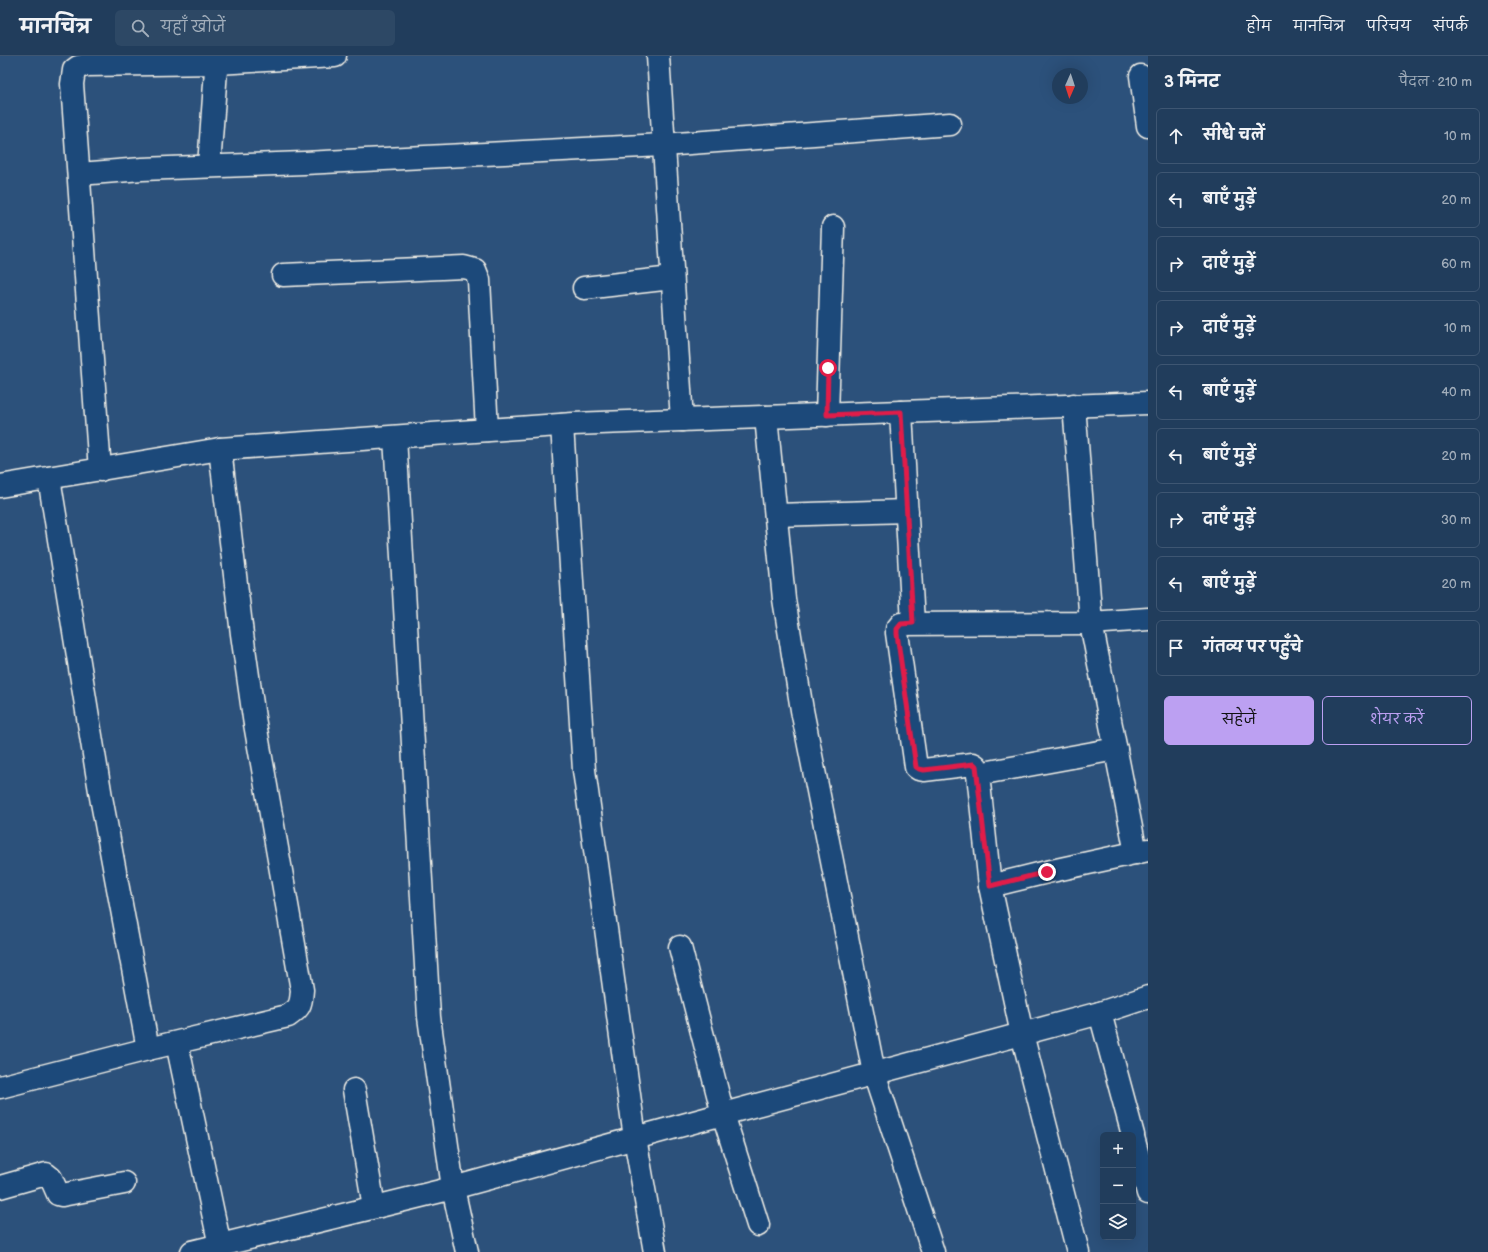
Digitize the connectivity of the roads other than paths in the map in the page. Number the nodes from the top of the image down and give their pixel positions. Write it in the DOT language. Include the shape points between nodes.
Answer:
graph roads {
  1 [pos="334,56"];
  2 [pos="658,56"];
  3 [pos="217,59"];
  4 [pos="1141,76"];
  5 [pos="950,124"];
  6 [pos="1148,126"];
  7 [pos="664,145"];
  8 [pos="209,166"];
  9 [pos="79,174"];
  10 [pos="832,227"];
  11 [pos="283,275"];
  12 [pos="672,278"];
  13 [pos="584,288"];
  14 [pos="1148,402"];
  15 [pos="1074,405"];
  16 [pos="901,412"];
  17 [pos="827,415"];
  18 [pos="766,417"];
  19 [pos="682,420"];
  20 [pos="562,425"];
  21 [pos="487,430"];
  22 [pos="395,437"];
  23 [pos="220,450"];
  24 [pos="100,470"];
  25 [pos="49,478"];
  26 [pos="0,486"];
  27 [pos="907,511"];
  28 [pos="776,515"];
  29 [pos="1148,619"];
  30 [pos="913,623"];
  31 [pos="1091,623"];
  32 [pos="1116,749"];
  33 [pos="978,774"];
  34 [pos="1142,852"];
  35 [pos="990,886"];
  36 [pos="680,947"];
  37 [pos="1148,997"];
  38 [pos="1100,1012"];
  39 [pos="1022,1034"];
  40 [pos="177,1043"];
  41 [pos="148,1049"];
  42 [pos="874,1073"];
  43 [pos="0,1087"];
  44 [pos="354,1090"];
  45 [pos="723,1114"];
  46 [pos="1132,1132"];
  47 [pos="635,1138"];
  48 [pos="1136,1147"];
  49 [pos="124,1184"];
  50 [pos="0,1187"];
  51 [pos="453,1188"];
  52 [pos="1148,1193"];
  53 [pos="374,1207"];
  54 [pos="758,1225"];
  55 [pos="220,1246"];
  56 [pos="192,1252"];
  57 [pos="467,1252"];
  58 [pos="655,1252"];
  59 [pos="933,1252"];
  60 [pos="1078,1252"];
  1 -- 3 [label="street"];
  2 -- 7 [label="street"];
  3 -- 8 [label="street"];
  3 -- 9 [label="street" via="78,66 74,70 72,84"];
  4 -- 6 [label="street"];
  5 -- 7 [label="street"];
  7 -- 8 [label="street"];
  7 -- 12 [label="street"];
  8 -- 9 [label="street"];
  9 -- 24 [label="street"];
  10 -- 17 [label="street"];
  11 -- 21 [label="street" via="464,267 475,270 479,280"];
  12 -- 13 [label="street"];
  12 -- 19 [label="street"];
  14 -- 15 [label="street"];
  15 -- 16 [label="street"];
  15 -- 31 [label="street"];
  16 -- 17 [label="street"];
  16 -- 27 [label="street"];
  17 -- 18 [label="street"];
  18 -- 19 [label="street"];
  18 -- 28 [label="street"];
  19 -- 20 [label="street"];
  20 -- 21 [label="street"];
  20 -- 47 [label="street" via="584,770"];
  21 -- 22 [label="street"];
  22 -- 23 [label="street"];
  22 -- 51 [label="street" via="429,1018"];
  23 -- 24 [label="street"];
  23 -- 40 [label="street" via="254,718 302,1000 298,1009 288,1016"];
  24 -- 25 [label="street"];
  25 -- 26 [label="street"];
  25 -- 41 [label="street" via="101,797"];
  27 -- 28 [label="street"];
  27 -- 30 [label="street"];
  28 -- 42 [label="street" via="784,599 802,710"];
  29 -- 31 [label="street"];
  30 -- 31 [label="street"];
  30 -- 33 [label="street" via="901,624 897,629 916,767 924,770 974,764"];
  31 -- 32 [label="street"];
  32 -- 33 [label="street"];
  32 -- 34 [label="street"];
  33 -- 35 [label="street"];
  34 -- 35 [label="street"];
  35 -- 39 [label="street"];
  36 -- 45 [label="street"];
  37 -- 38 [label="street"];
  38 -- 39 [label="street"];
  38 -- 46 [label="street"];
  39 -- 42 [label="street"];
  39 -- 60 [label="street"];
  40 -- 41 [label="street"];
  40 -- 55 [label="street"];
  41 -- 43 [label="street"];
  42 -- 45 [label="street"];
  42 -- 59 [label="street"];
  44 -- 53 [label="street"];
  45 -- 47 [label="street"];
  45 -- 54 [label="street"];
  47 -- 51 [label="street"];
  47 -- 58 [label="street"];
  48 -- 52 [label="street"];
  49 -- 50 [label="street" via="62,1195 58,1194 51,1178 46,1174"];
  51 -- 53 [label="street"];
  51 -- 57 [label="street"];
  53 -- 55 [label="street"];
  55 -- 56 [label="street"];
}
